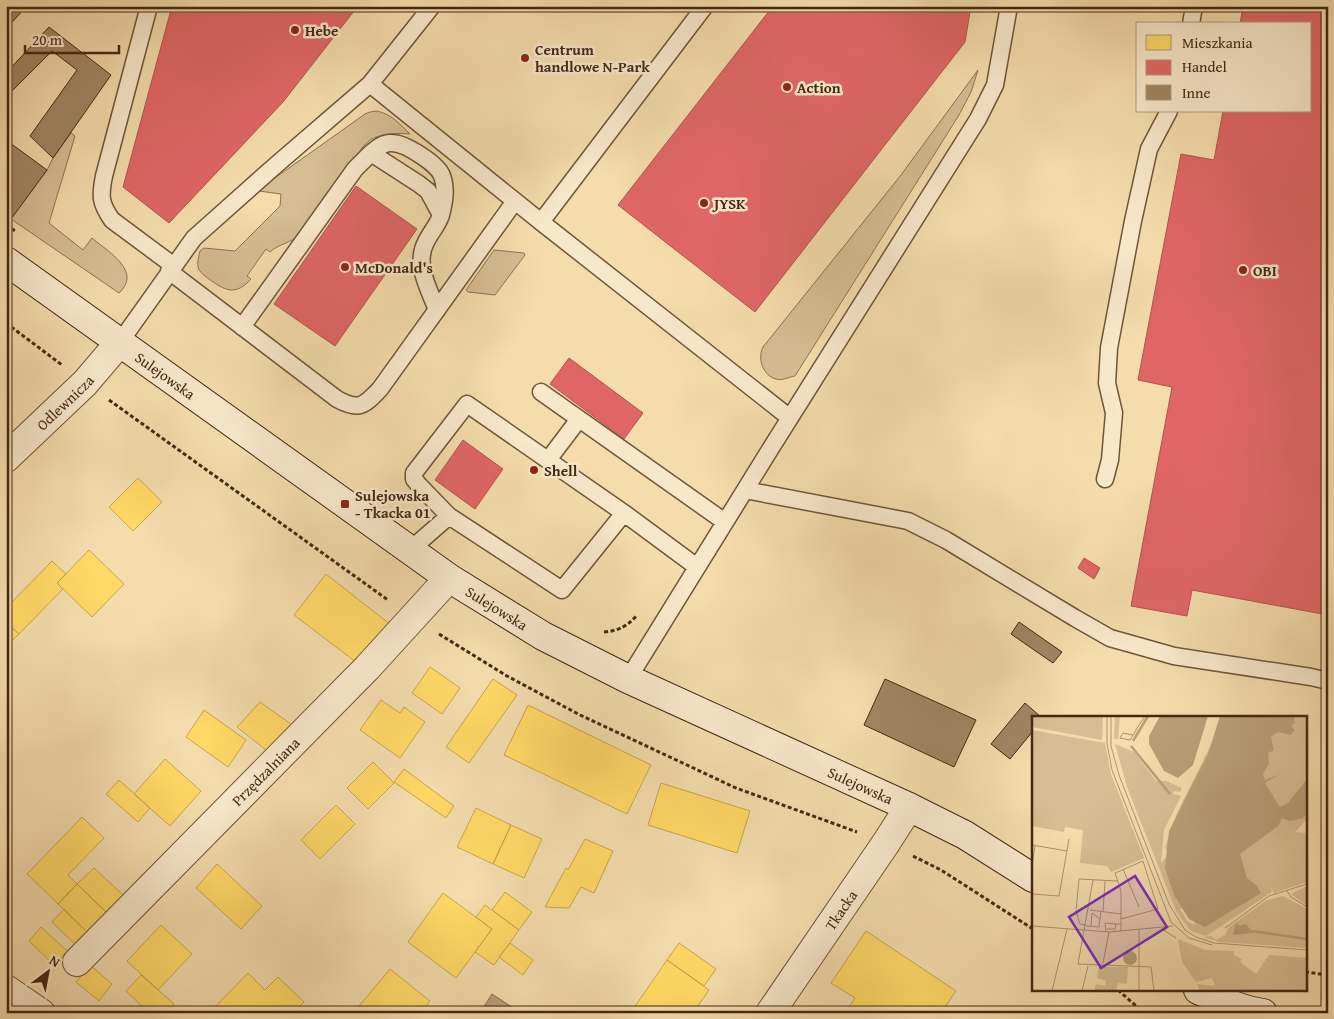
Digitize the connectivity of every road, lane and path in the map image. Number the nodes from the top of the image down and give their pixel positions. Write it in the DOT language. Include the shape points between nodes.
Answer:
graph roads {
  1 [pos="150,6"];
  2 [pos="432,6"];
  3 [pos="705,6"];
  4 [pos="1009,6"];
  5 [pos="1194,6"];
  6 [pos="1191,22"];
  7 [pos="370,84"];
  8 [pos="1168,112"];
  9 [pos="371,153"];
  10 [pos="514,201"];
  11 [pos="441,215"];
  12 [pos="541,222"];
  13 [pos="6,225"];
  14 [pos="22,236"];
  15 [pos="6,261"];
  16 [pos="172,269"];
  17 [pos="437,310"];
  18 [pos="242,327"];
  19 [pos="120,342"];
  20 [pos="541,392"];
  21 [pos="790,418"];
  22 [pos="579,419"];
  23 [pos="6,458"];
  24 [pos="548,460"];
  25 [pos="1105,479"];
  26 [pos="745,490"];
  27 [pos="624,513"];
  28 [pos="449,516"];
  29 [pos="725,522"];
  30 [pos="410,550"];
  31 [pos="697,567"];
  32 [pos="449,578"];
  33 [pos="667,614"];
  34 [pos="598,630"];
  35 [pos="628,679"];
  36 [pos="1328,681"];
  37 [pos="909,806"];
  38 [pos="1032,877"];
  39 [pos="76,962"];
  40 [pos="1306,972"];
  41 [pos="1328,975"];
  42 [pos="6,990"];
  43 [pos="1120,992"];
  44 [pos="1203,992"];
  45 [pos="1256,1012"];
  46 [pos="41,1013"];
  47 [pos="770,1013"];
  48 [pos="1144,1013"];
  1 -- 16 [label="lane" via="101,193 112,220"];
  2 -- 7 [label="lane"];
  3 -- 12 [label="lane"];
  4 -- 21 [label="lane" via="995,85 978,119"];
  5 -- 6 [label="lane"];
  7 -- 10 [label="lane"];
  7 -- 16 [label="lane" via="212,221 194,238"];
  8 -- 25 [label="lane" via="1149,149 1109,348 1107,382 1114,413"];
  9 -- 11 [label="lane" via="428,191"];
  9 -- 11 [label="lane" via="389,142 401,144 437,168 444,183"];
  9 -- 18 [label="lane" via="355,169"];
  10 -- 12 [label="lane"];
  10 -- 17 [label="lane"];
  11 -- 17 [label="lane" via="421,251 425,278"];
  12 -- 21 [label="lane"];
  13 -- 14 [label="path"];
  15 -- 19 [label="main road, Sulejowska"];
  16 -- 18 [label="lane"];
  16 -- 19 [label="lane"];
  17 -- 18 [label="lane" via="380,389 356,406 338,399"];
  19 -- 23 [label="main road, Odlewnicza" via="85,383"];
  19 -- 30 [label="main road, Sulejowska"];
  20 -- 22 [label="lane"];
  21 -- 26 [label="lane"];
  22 -- 24 [label="lane"];
  22 -- 29 [label="lane"];
  24 -- 27 [label="lane"];
  24 -- 28 [label="lane" via="467,404 414,473 418,484"];
  26 -- 29 [label="lane"];
  26 -- 36 [label="lane" via="908,521 946,540 1110,638 1174,656"];
  27 -- 28 [label="lane" via="562,590"];
  27 -- 31 [label="lane"];
  28 -- 30 [label="lane"];
  29 -- 31 [label="lane"];
  30 -- 32 [label="main road, Sulejowska"];
  31 -- 33 [label="lane"];
  32 -- 35 [label="main road, Sulejowska" via="542,636"];
  32 -- 39 [label="main road, Przędzalniana" via="367,668"];
  33 -- 34 [label="path" via="646,601 623,628"];
  33 -- 35 [label="lane"];
  35 -- 37 [label="main road, Sulejowska"];
  37 -- 38 [label="main road, Sulejowska" via="964,835"];
  37 -- 47 [label="main road, Tkacka"];
  40 -- 41 [label="path"];
  42 -- 46 [label="main road"];
  43 -- 48 [label="path"];
  44 -- 45 [label="main road"];
}
